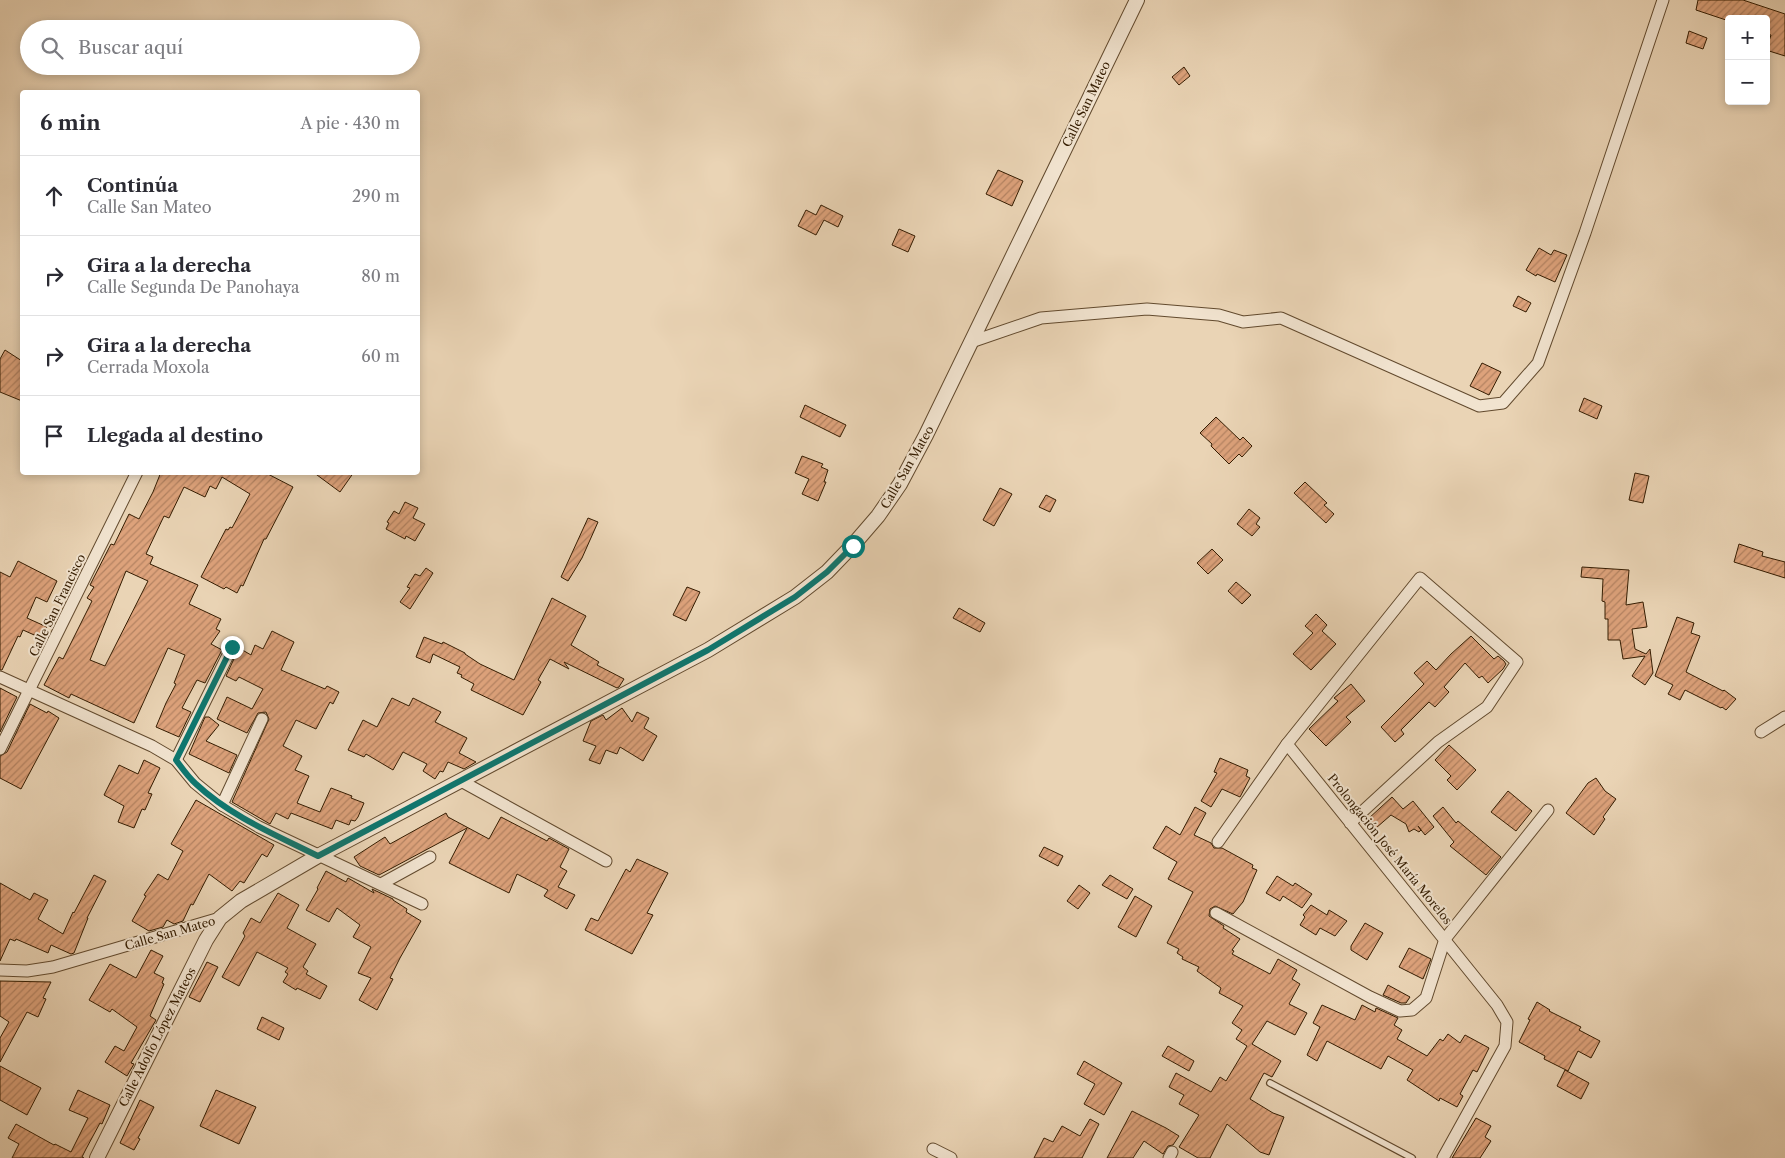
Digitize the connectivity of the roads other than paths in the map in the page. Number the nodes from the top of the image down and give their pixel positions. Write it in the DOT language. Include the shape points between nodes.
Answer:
graph roads {
  1 [pos="1136,0"];
  2 [pos="1663,0"];
  3 [pos="971,342"];
  4 [pos="137,475"];
  5 [pos="232,647"];
  6 [pos="0,677"];
  7 [pos="29,691"];
  8 [pos="1785,717"];
  9 [pos="262,720"];
  10 [pos="1761,732"];
  11 [pos="1287,744"];
  12 [pos="0,749"];
  13 [pos="176,760"];
  14 [pos="461,781"];
  15 [pos="222,805"];
  16 [pos="1548,810"];
  17 [pos="1350,823"];
  18 [pos="1218,842"];
  19 [pos="318,856"];
  20 [pos="430,858"];
  21 [pos="606,861"];
  22 [pos="381,884"];
  23 [pos="422,904"];
  24 [pos="1216,913"];
  25 [pos="220,918"];
  26 [pos="1445,939"];
  27 [pos="0,970"];
  28 [pos="1270,1083"];
  29 [pos="932,1149"];
  30 [pos="97,1158"];
  31 [pos="951,1158"];
  32 [pos="1412,1158"];
  33 [pos="1443,1158"];
  1 -- 3 [label="street, Calle San Mateo"];
  2 -- 3 [label="street" via="1538,363 1503,403 1479,406 1281,318 1242,322 1219,316 1147,309 1041,318"];
  3 -- 14 [label="street, Calle San Mateo" via="900,484 878,516 827,572 795,597 708,650"];
  4 -- 7 [label="street, Calle San Francisco"];
  5 -- 13 [label="street"];
  6 -- 7 [label="street"];
  7 -- 12 [label="street, Calle San Francisco"];
  7 -- 13 [label="street"];
  8 -- 10 [label="street"];
  9 -- 15 [label="street"];
  11 -- 17 [label="street, Prolongación José María Morelos"];
  11 -- 17 [label="street" via="1420,578 1517,662 1487,707 1438,742"];
  11 -- 18 [label="street"];
  13 -- 15 [label="street" via="195,783"];
  14 -- 19 [label="street, Calle San Mateo"];
  14 -- 21 [label="street"];
  15 -- 19 [label="street"];
  16 -- 26 [label="street"];
  17 -- 26 [label="street, Prolongación José María Morelos"];
  19 -- 22 [label="street"];
  19 -- 25 [label="street, Calle San Mateo" via="241,901"];
  20 -- 22 [label="street"];
  22 -- 23 [label="street"];
  24 -- 26 [label="street" via="1400,1011 1412,1010 1426,998"];
  25 -- 27 [label="street, Calle San Mateo" via="53,966 27,971"];
  25 -- 30 [label="street, Calle Adolfo López Mateos"];
  26 -- 33 [label="street, Prolongación José María Morelos" via="1497,1005 1506,1022 1505,1046"];
  28 -- 32 [label="lane"];
  29 -- 31 [label="street"];
}
